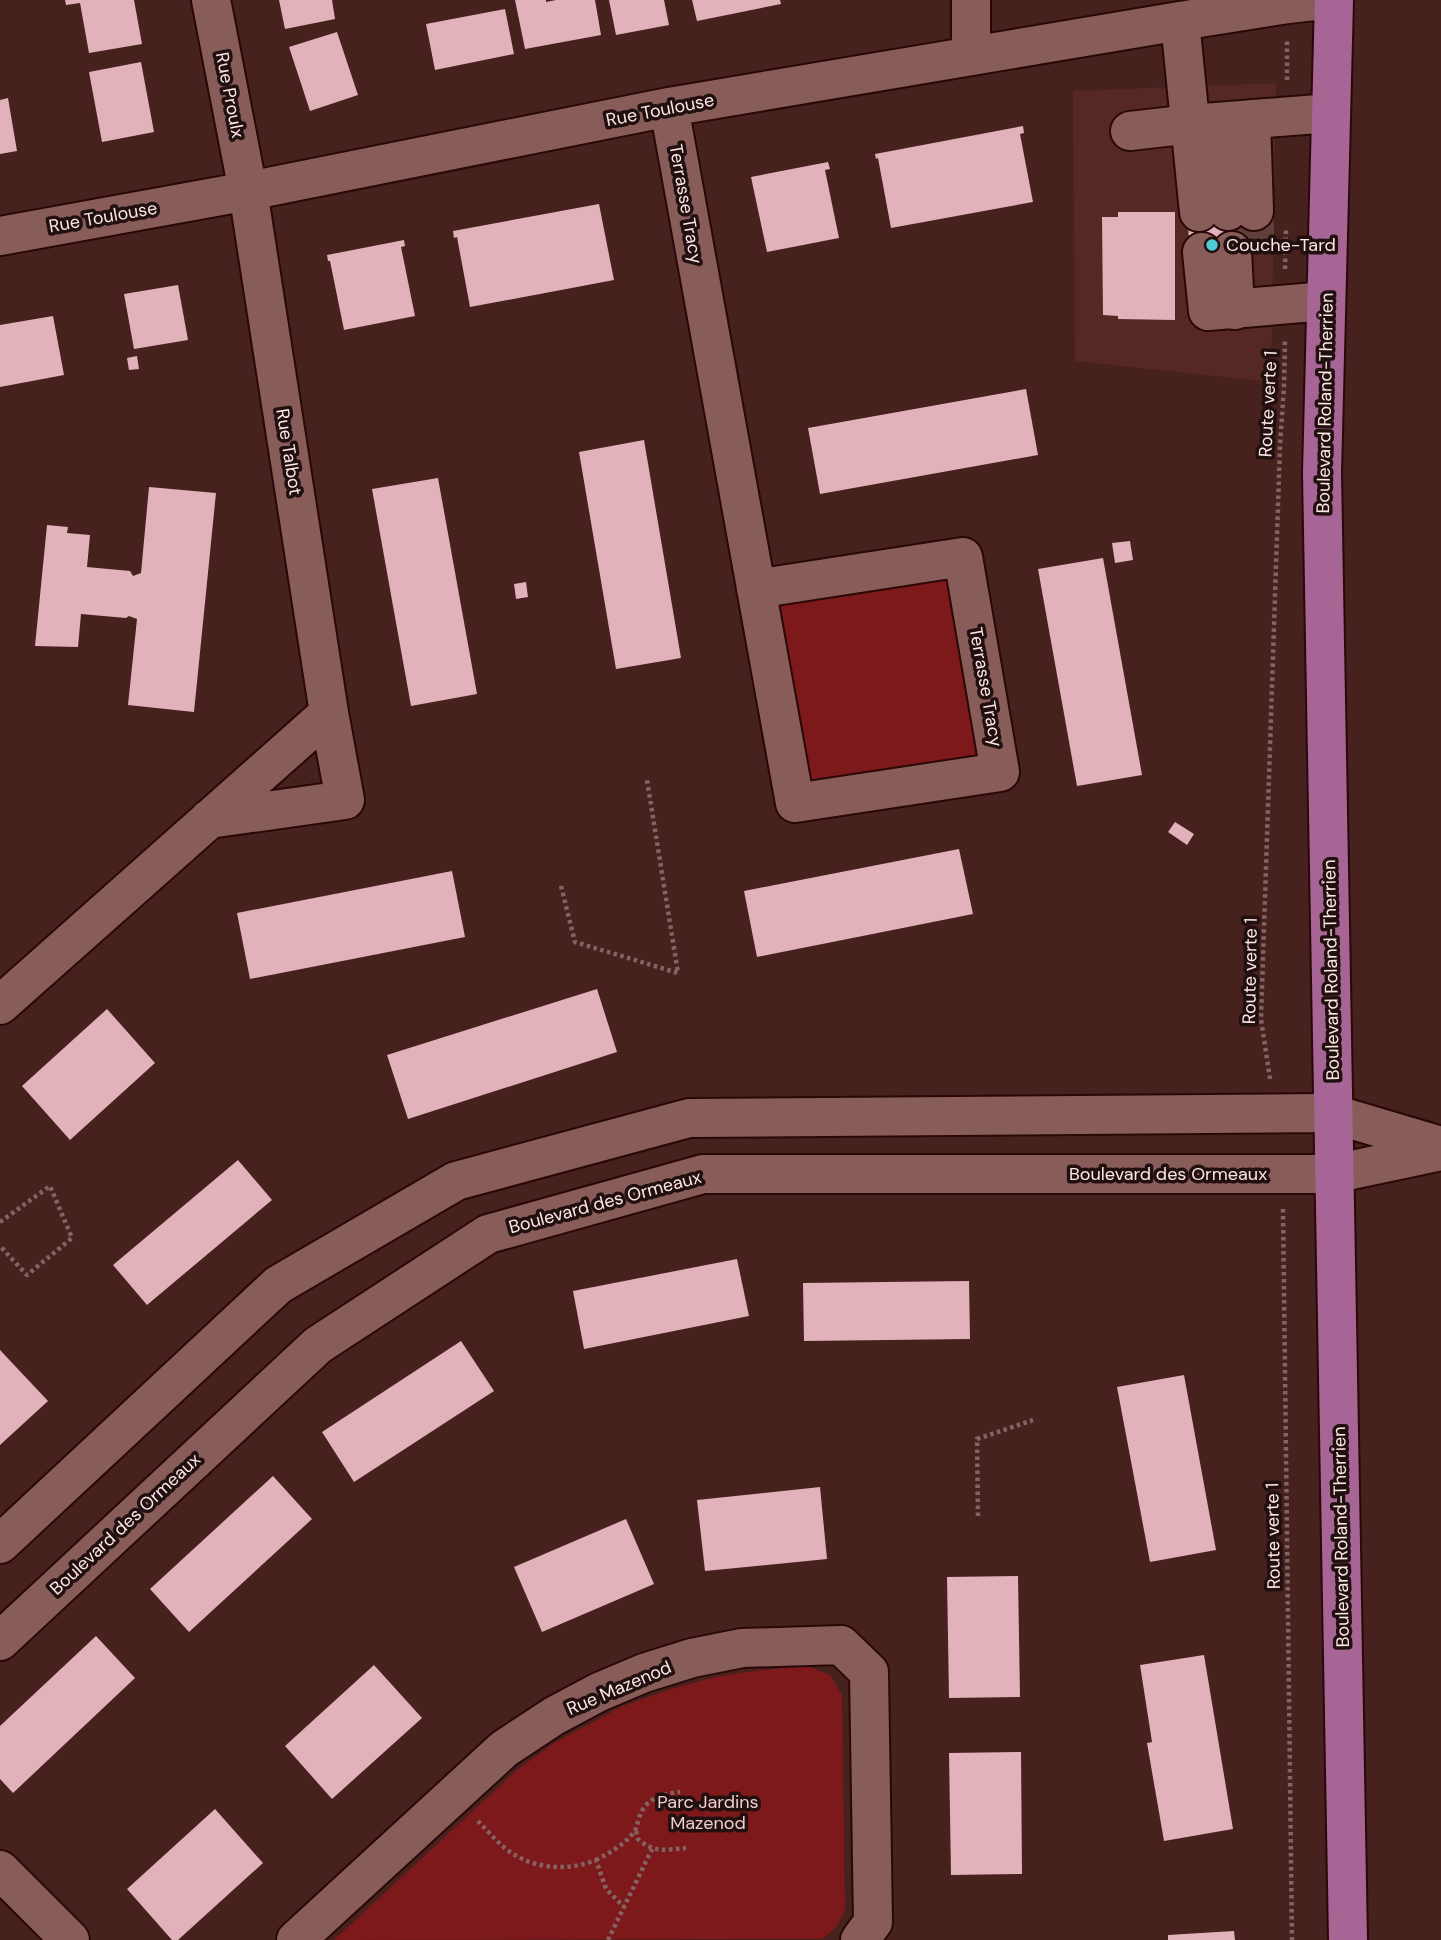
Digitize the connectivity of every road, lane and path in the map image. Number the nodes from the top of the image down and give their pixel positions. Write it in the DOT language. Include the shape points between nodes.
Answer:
graph roads {
  1 [pos="211,0"];
  2 [pos="971,0"];
  3 [pos="1334,0"];
  4 [pos="1306,2"];
  5 [pos="1180,21"];
  6 [pos="971,55"];
  7 [pos="669,107"];
  8 [pos="1331,113"];
  9 [pos="1237,120"];
  10 [pos="1130,131"];
  11 [pos="248,191"];
  12 [pos="1242,215"];
  13 [pos="0,236"];
  14 [pos="1326,302"];
  15 [pos="1260,308"];
  16 [pos="756,589"];
  17 [pos="329,713"];
  18 [pos="646,779"];
  19 [pos="209,819"];
  20 [pos="561,886"];
  21 [pos="0,1005"];
  22 [pos="1281,1112"];
  23 [pos="1333,1114"];
  24 [pos="1441,1149"];
  25 [pos="1282,1174"];
  26 [pos="1333,1174"];
  27 [pos="0,1222"];
  28 [pos="0,1246"];
  29 [pos="1033,1420"];
  30 [pos="978,1516"];
  31 [pos="0,1544"];
  32 [pos="0,1641"];
  33 [pos="680,1792"];
  34 [pos="455,1794"];
  35 [pos="636,1830"];
  36 [pos="686,1848"];
  37 [pos="652,1849"];
  38 [pos="596,1860"];
  39 [pos="0,1870"];
  40 [pos="624,1907"];
  41 [pos="70,1940"];
  42 [pos="296,1940"];
  43 [pos="608,1940"];
  44 [pos="860,1940"];
  45 [pos="1292,1940"];
  46 [pos="1348,1940"];
  1 -- 11 [label="street, Rue Proulx"];
  2 -- 6 [label="street"];
  3 -- 8 [label="main road, Boulevard Roland-Therrien"];
  4 -- 5 [label="street, Rue Toulouse"];
  4 -- 9 [label="path"];
  5 -- 6 [label="street, Rue Toulouse"];
  5 -- 9 [label="street"];
  6 -- 7 [label="street, Rue Toulouse"];
  7 -- 11 [label="street, Rue Toulouse"];
  7 -- 16 [label="street, Terrasse Tracy"];
  8 -- 9 [label="street"];
  8 -- 14 [label="main road, Boulevard Roland-Therrien"];
  9 -- 10 [label="street"];
  9 -- 12 [label="street"];
  9 -- 12 [label="street"];
  11 -- 13 [label="street, Rue Toulouse"];
  11 -- 17 [label="street, Rue Talbot"];
  12 -- 15 [label="path, Route verte 1"];
  14 -- 15 [label="street"];
  14 -- 23 [label="main road, Boulevard Roland-Therrien" via="1322,473"];
  15 -- 15 [label="street" via="1209,311 1230,251"];
  15 -- 22 [label="path, Route verte 1" via="1284,386 1261,1019 1269,1077"];
  16 -- 16 [label="street, Terrasse Tracy" via="795,803 1000,772 963,557"];
  17 -- 19 [label="street"];
  17 -- 19 [label="street, Rue Talbot" via="345,800"];
  18 -- 20 [label="path" via="678,973 575,942"];
  19 -- 21 [label="street"];
  22 -- 23 [label="street, Boulevard des Ormeaux"];
  22 -- 31 [label="street, Boulevard des Ormeaux" via="689,1118 456,1181 278,1285"];
  23 -- 24 [label="street, Boulevard des Ormeaux"];
  23 -- 26 [label="main road, Boulevard Roland-Therrien"];
  24 -- 26 [label="street, Boulevard des Ormeaux"];
  25 -- 26 [label="street, Boulevard des Ormeaux"];
  25 -- 32 [label="street, Boulevard des Ormeaux" via="703,1174 488,1234 317,1345"];
  25 -- 45 [label="path, Route verte 1"];
  26 -- 46 [label="main road, Boulevard Roland-Therrien"];
  27 -- 28 [label="path" via="50,1185 72,1238 27,1275"];
  29 -- 30 [label="path" via="977,1439"];
  33 -- 35 [label="path" via="646,1804"];
  34 -- 38 [label="path" via="506,1849 526,1861 576,1867"];
  34 -- 42 [label="street, Rue Mazenod"];
  34 -- 44 [label="street, Rue Mazenod" via="504,1749 554,1716 644,1673 742,1648 841,1645 869,1672 873,1922"];
  35 -- 37 [label="path" via="638,1839"];
  35 -- 38 [label="path"];
  36 -- 37 [label="path"];
  37 -- 40 [label="path"];
  38 -- 40 [label="path" via="606,1889"];
  39 -- 41 [label="street"];
  40 -- 43 [label="path"];
}
